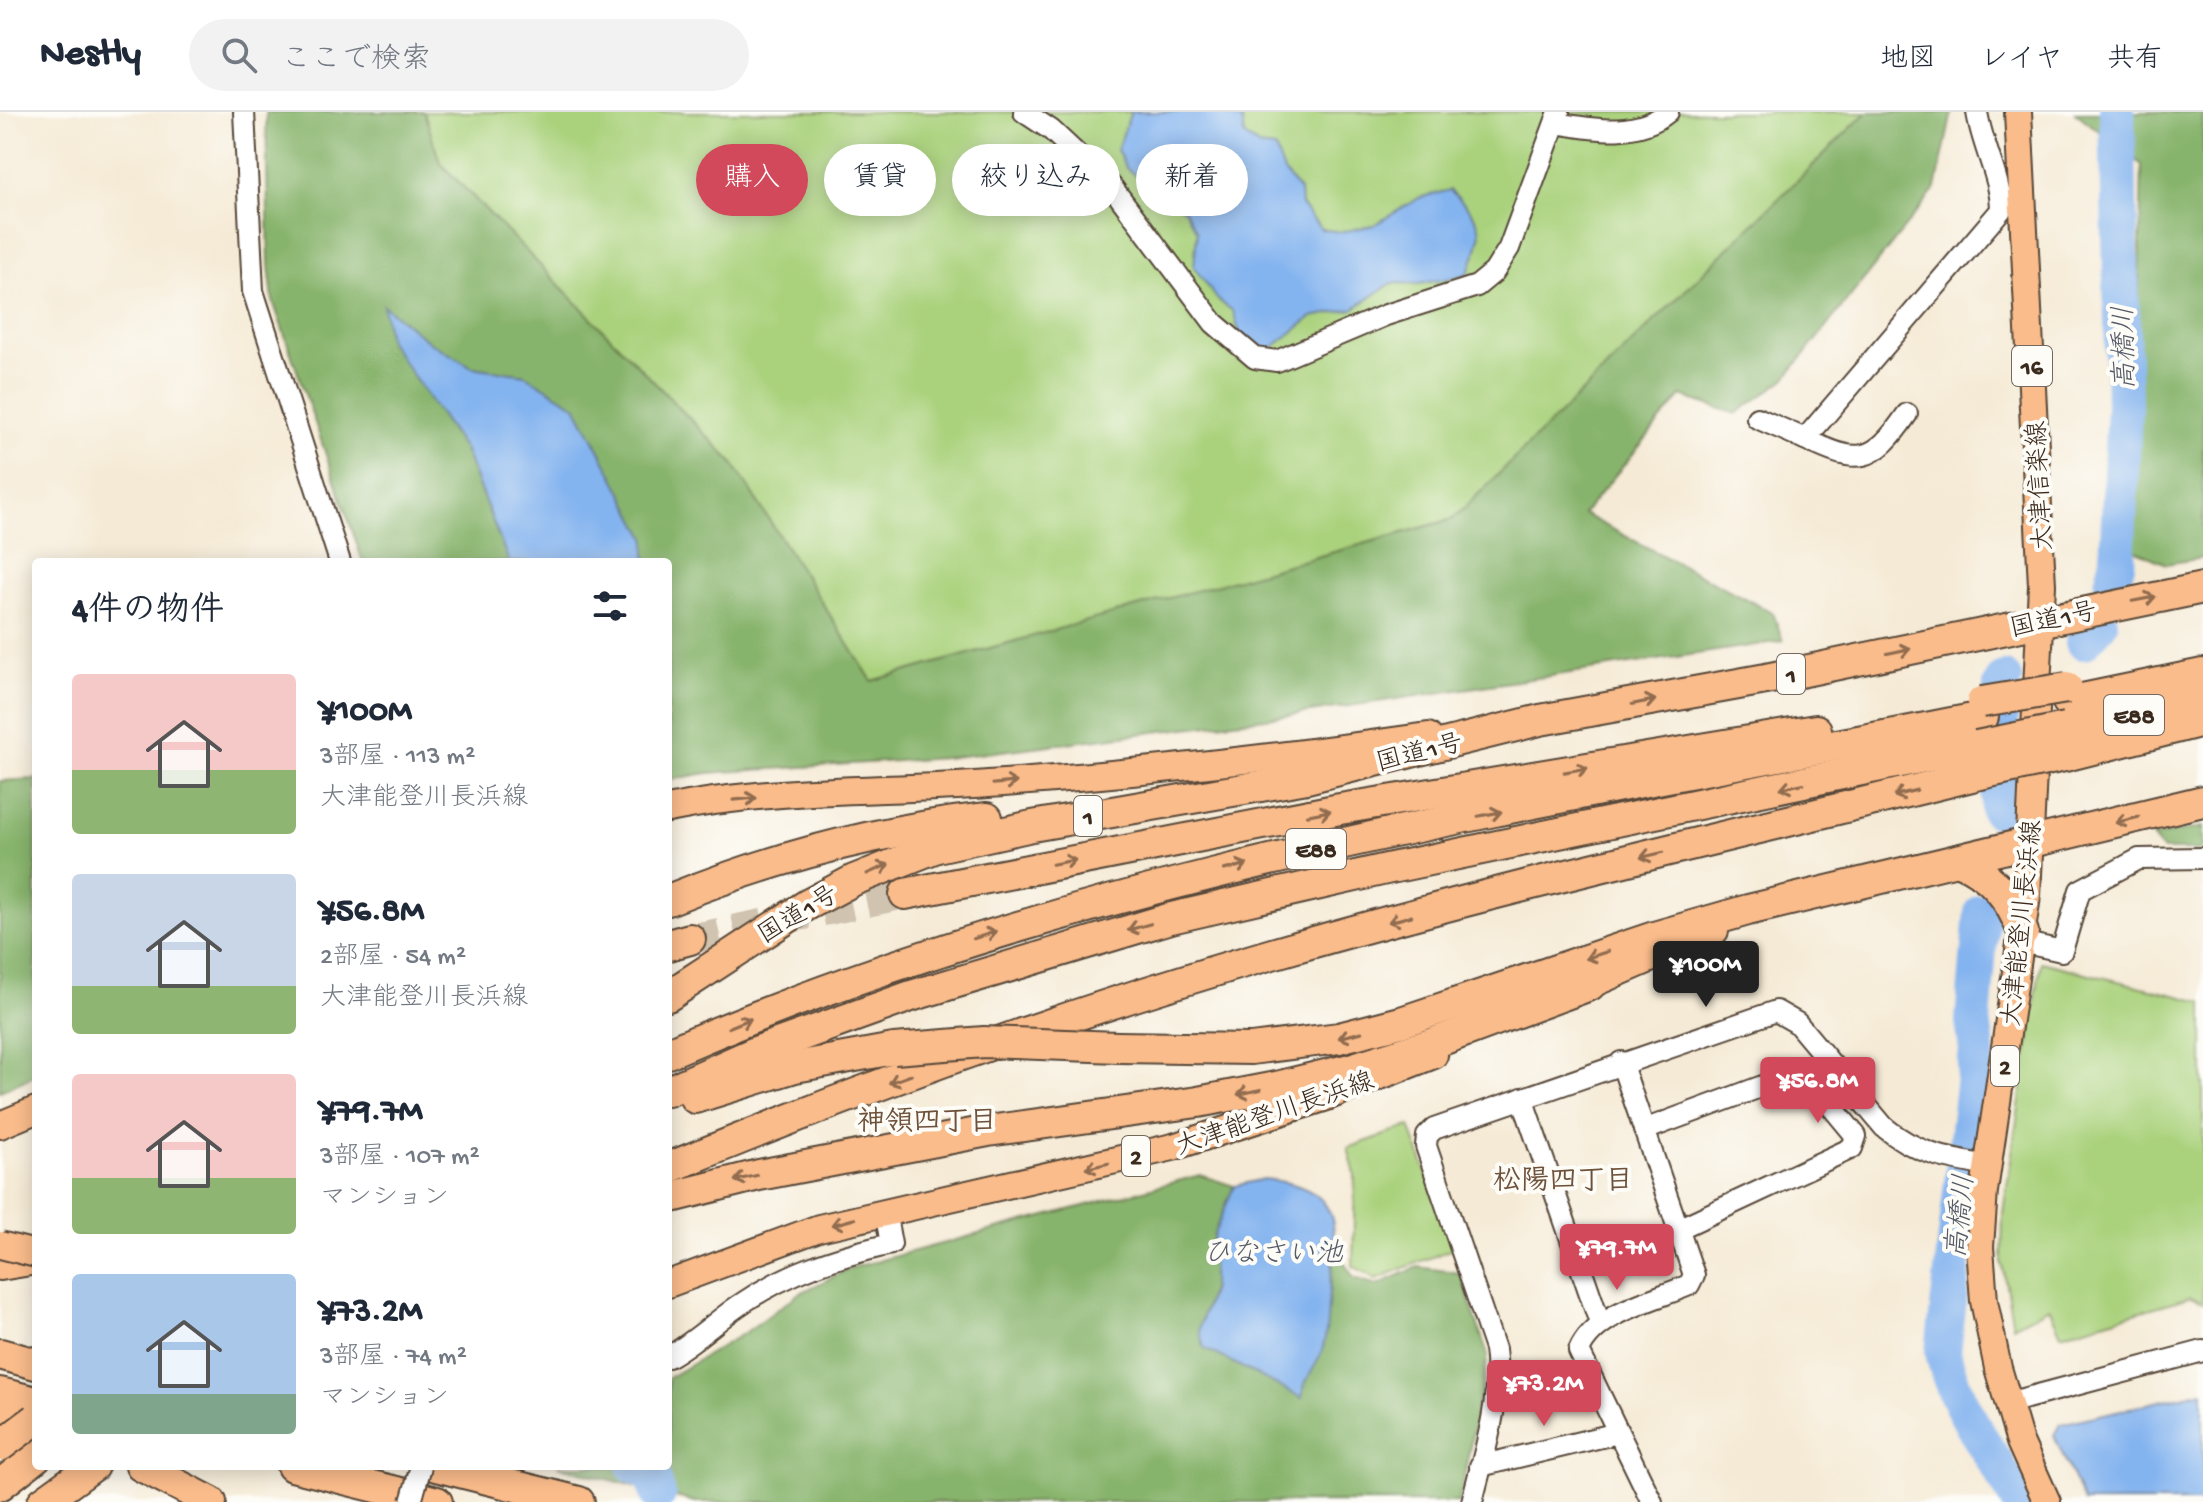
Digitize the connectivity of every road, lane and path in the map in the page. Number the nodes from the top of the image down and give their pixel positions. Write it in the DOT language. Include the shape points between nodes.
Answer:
graph roads {
  1 [pos="244,112"];
  2 [pos="1024,112"];
  3 [pos="1668,112"];
  4 [pos="1977,112"];
  5 [pos="2018,112"];
  6 [pos="1557,117"];
  7 [pos="1907,414"];
  8 [pos="1757,418"];
  9 [pos="1805,439"];
  10 [pos="339,558"];
  11 [pos="2203,588"];
  12 [pos="2041,620"];
  13 [pos="2203,668"];
  14 [pos="2203,674"];
  15 [pos="2203,702"];
  16 [pos="2067,718"];
  17 [pos="1540,720"];
  18 [pos="2203,721"];
  19 [pos="1981,735"];
  20 [pos="1231,793"];
  21 [pos="2203,801"];
  22 [pos="672,809"];
  23 [pos="2030,844"];
  24 [pos="2203,858"];
  25 [pos="1957,860"];
  26 [pos="1861,880"];
  27 [pos="905,894"];
  28 [pos="672,899"];
  29 [pos="2022,937"];
  30 [pos="1590,985"];
  31 [pos="672,993"];
  32 [pos="672,1051"];
  33 [pos="1621,1062"];
  34 [pos="672,1089"];
  35 [pos="1522,1098"];
  36 [pos="672,1107"];
  37 [pos="32,1112"];
  38 [pos="0,1125"];
  39 [pos="1644,1130"];
  40 [pos="1983,1165"];
  41 [pos="672,1166"];
  42 [pos="672,1197"];
  43 [pos="885,1211"];
  44 [pos="1678,1229"];
  45 [pos="0,1245"];
  46 [pos="32,1254"];
  47 [pos="32,1256"];
  48 [pos="0,1263"];
  49 [pos="672,1283"];
  50 [pos="1600,1323"];
  51 [pos="2203,1351"];
  52 [pos="0,1354"];
  53 [pos="672,1354"];
  54 [pos="32,1363"];
  55 [pos="0,1393"];
  56 [pos="32,1401"];
  57 [pos="2008,1403"];
  58 [pos="0,1420"];
  59 [pos="32,1422"];
  60 [pos="32,1430"];
  61 [pos="1618,1433"];
  62 [pos="0,1446"];
  63 [pos="32,1460"];
  64 [pos="1480,1466"];
  65 [pos="87,1470"];
  66 [pos="149,1470"];
  67 [pos="308,1470"];
  68 [pos="420,1470"];
  69 [pos="452,1470"];
  70 [pos="0,1485"];
  71 [pos="54,1494"];
  72 [pos="211,1502"];
  73 [pos="411,1502"];
  74 [pos="437,1502"];
  75 [pos="579,1502"];
  76 [pos="1472,1502"];
  77 [pos="1652,1502"];
  78 [pos="2047,1502"];
  1 -- 10 [label="street" via="253,291"];
  2 -- 6 [label="street" via="1112,187 1214,323 1255,358 1277,361 1386,315 1477,286 1494,272 1509,248"];
  3 -- 6 [label="street" via="1658,120 1611,132"];
  4 -- 9 [label="street" via="1982,143 2001,191 2001,210"];
  5 -- 12 [label="main road, 大津信楽線 / 16"];
  7 -- 9 [label="street" via="1886,445 1866,455 1840,456"];
  8 -- 9 [label="street"];
  12 -- 11 [label="highway, 国道1号 / 1, one-way"];
  17 -- 12 [label="highway, 国道1号 / 1, one-way" via="1766,679"];
  12 -- 23 [label="main road, 大津能登川長浜線 / 2"];
  13 -- 16 [label="highway"];
  14 -- 16 [label="highway, E88"];
  15 -- 16 [label="highway, E88"];
  16 -- 18 [label="highway, E88"];
  16 -- 19 [label="highway, E88, bridge"];
  16 -- 19 [label="highway, E88"];
  17 -- 20 [label="highway, 国道1号 / 1" via="1411,755"];
  22 -- 17 [label="main road, one-way" via="1171,768"];
  27 -- 19 [label="highway, E88, one-way" via="1340,809"];
  32 -- 19 [label="highway, E88, one-way" via="901,963 1147,889 1372,837"];
  19 -- 34 [label="highway, E88, one-way" via="1171,918 911,996 758,1051"];
  19 -- 41 [label="highway, E88, one-way" via="1558,878 1269,955 925,1069"];
  20 -- 28 [label="highway" via="916,827 798,856"];
  31 -- 20 [label="highway, 国道1号 / 1, one-way" via="807,905 893,862 1019,828"];
  21 -- 23 [label="highway, one-way"];
  23 -- 25 [label="highway"];
  23 -- 29 [label="main road, 大津能登川長浜線 / 2"];
  24 -- 29 [label="street" via="2139,859 2080,890 2062,951"];
  25 -- 26 [label="highway"];
  25 -- 29 [label="highway" via="1978,869 2003,891"];
  26 -- 30 [label="main road, 大津能登川長浜線 / 2" via="1763,912"];
  26 -- 36 [label="highway, one-way, bridge" via="1654,937 1339,1038 1251,1049 984,1042 894,1049 795,1067"];
  29 -- 40 [label="main road, 大津能登川長浜線 / 2"];
  30 -- 42 [label="highway, one-way" via="1431,1044 1291,1083 1198,1102 988,1131"];
  30 -- 43 [label="main road, 大津能登川長浜線 / 2, one-way" via="1404,1068 1247,1124 1097,1166"];
  33 -- 35 [label="street"];
  33 -- 39 [label="street"];
  33 -- 40 [label="street" via="1776,1011 1797,1023 1899,1139 1932,1156"];
  35 -- 50 [label="street"];
  35 -- 64 [label="street" via="1427,1136 1495,1349 1496,1400"];
  37 -- 38 [label="main road"];
  39 -- 44 [label="street"];
  39 -- 44 [label="street" via="1795,1074 1812,1083 1856,1136 1852,1148"];
  40 -- 57 [label="main road, 大津能登川長浜線 / 2" via="1982,1274 1991,1342"];
  43 -- 49 [label="main road, 大津能登川長浜線 / 2, one-way" via="819,1228"];
  43 -- 53 [label="street" via="891,1244 821,1261 796,1273 741,1304"];
  44 -- 50 [label="street" via="1694,1275 1689,1285"];
  45 -- 46 [label="main road, bridge"];
  47 -- 48 [label="highway"];
  50 -- 61 [label="street" via="1585,1335 1579,1351"];
  51 -- 57 [label="street"];
  52 -- 54 [label="highway"];
  55 -- 56 [label="highway"];
  57 -- 78 [label="main road, 大津能登川長浜線 / 2"];
  58 -- 60 [label="highway"];
  59 -- 62 [label="highway, bridge"];
  61 -- 64 [label="street"];
  61 -- 77 [label="street"];
  63 -- 70 [label="highway"];
  64 -- 76 [label="street"];
  65 -- 71 [label="highway"];
  66 -- 72 [label="highway"];
  67 -- 74 [label="highway"];
  68 -- 73 [label="street, bridge"];
  69 -- 75 [label="highway"];
}
